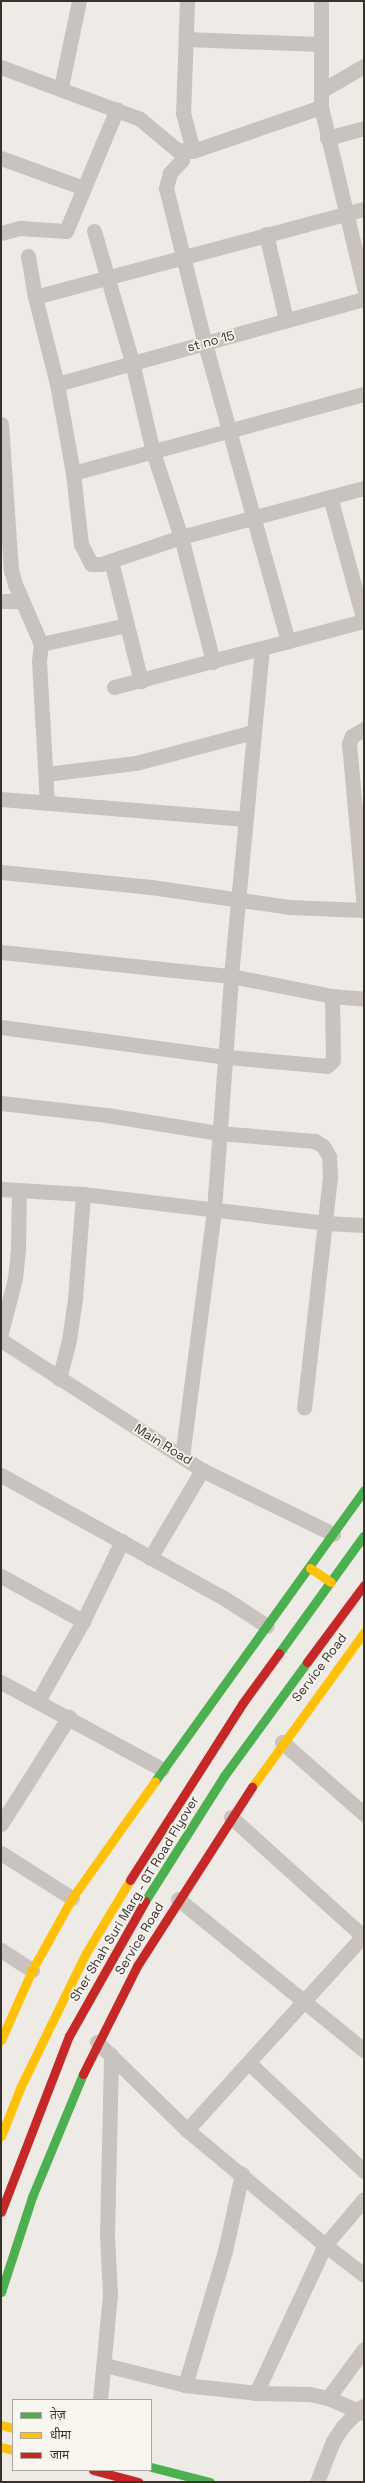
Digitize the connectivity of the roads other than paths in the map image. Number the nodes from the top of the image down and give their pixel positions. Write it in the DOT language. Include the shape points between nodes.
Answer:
graph roads {
  1 [pos="79,1"];
  2 [pos="187,1"];
  3 [pos="321,1"];
  4 [pos="186,39"];
  5 [pos="319,44"];
  6 [pos="364,66"];
  7 [pos="1,67"];
  8 [pos="61,87"];
  9 [pos="321,91"];
  10 [pos="321,107"];
  11 [pos="117,109"];
  12 [pos="364,128"];
  13 [pos="327,138"];
  14 [pos="188,151"];
  15 [pos="1,158"];
  16 [pos="84,188"];
  17 [pos="364,209"];
  18 [pos="346,214"];
  19 [pos="94,232"];
  20 [pos="1,233"];
  21 [pos="266,234"];
  22 [pos="28,256"];
  23 [pos="182,256"];
  24 [pos="107,277"];
  25 [pos="364,288"];
  26 [pos="35,297"];
  27 [pos="364,299"];
  28 [pos="286,320"];
  29 [pos="205,344"];
  30 [pos="132,362"];
  31 [pos="57,384"];
  32 [pos="364,394"];
  33 [pos="1,424"];
  34 [pos="229,429"];
  35 [pos="153,452"];
  36 [pos="74,473"];
  37 [pos="364,488"];
  38 [pos="330,497"];
  39 [pos="253,518"];
  40 [pos="181,537"];
  41 [pos="111,560"];
  42 [pos="22,600"];
  43 [pos="1,602"];
  44 [pos="364,621"];
  45 [pos="127,625"];
  46 [pos="288,642"];
  47 [pos="42,644"];
  48 [pos="262,649"];
  49 [pos="213,662"];
  50 [pos="140,681"];
  51 [pos="114,687"];
  52 [pos="364,729"];
  53 [pos="253,732"];
  54 [pos="46,774"];
  55 [pos="1,799"];
  56 [pos="47,802"];
  57 [pos="245,819"];
  58 [pos="1,872"];
  59 [pos="240,898"];
  60 [pos="364,909"];
  61 [pos="1,952"];
  62 [pos="231,976"];
  63 [pos="332,996"];
  64 [pos="364,998"];
  65 [pos="1,1027"];
  66 [pos="226,1057"];
  67 [pos="1,1103"];
  68 [pos="218,1133"];
  69 [pos="1,1189"];
  70 [pos="19,1190"];
  71 [pos="83,1194"];
  72 [pos="214,1210"];
  73 [pos="325,1223"];
  74 [pos="364,1225"];
  75 [pos="1,1334"];
  76 [pos="1,1340"];
  77 [pos="59,1379"];
  78 [pos="304,1408"];
  79 [pos="182,1457"];
  80 [pos="202,1470"];
  81 [pos="1,1475"];
  82 [pos="364,1490"];
  83 [pos="333,1534"];
  84 [pos="364,1535"];
  85 [pos="122,1541"];
  86 [pos="150,1558"];
  87 [pos="310,1568"];
  88 [pos="1,1576"];
  89 [pos="331,1582"];
  90 [pos="364,1585"];
  91 [pos="83,1621"];
  92 [pos="267,1626"];
  93 [pos="364,1632"];
  94 [pos="1,1682"];
  95 [pos="38,1701"];
  96 [pos="69,1717"];
  97 [pos="282,1742"];
  98 [pos="162,1769"];
  99 [pos="364,1814"];
  100 [pos="231,1817"];
  101 [pos="1,1824"];
  102 [pos="1,1853"];
  103 [pos="72,1898"];
  104 [pos="178,1899"];
  105 [pos="364,1936"];
  106 [pos="1,1950"];
  107 [pos="32,1970"];
  108 [pos="305,2001"];
  109 [pos="1,2040"];
  110 [pos="97,2042"];
  111 [pos="364,2050"];
  112 [pos="111,2055"];
  113 [pos="249,2063"];
  114 [pos="187,2130"];
  115 [pos="1,2136"];
  116 [pos="364,2171"];
  117 [pos="242,2174"];
  118 [pos="364,2200"];
  119 [pos="1,2212"];
  120 [pos="325,2245"];
  121 [pos="364,2275"];
  122 [pos="1,2292"];
  123 [pos="364,2349"];
  124 [pos="104,2365"];
  125 [pos="185,2385"];
  126 [pos="256,2393"];
  127 [pos="328,2398"];
  128 [pos="100,2399"];
  129 [pos="362,2410"];
  130 [pos="1,2425"];
  131 [pos="12,2428"];
  132 [pos="1,2447"];
  133 [pos="12,2450"];
  134 [pos="152,2467"];
  135 [pos="97,2471"];
  136 [pos="138,2482"];
  137 [pos="210,2482"];
  138 [pos="317,2482"];
  1 -- 8 [label="street"];
  2 -- 4 [label="street"];
  3 -- 5 [label="street"];
  4 -- 5 [label="street"];
  4 -- 14 [label="street" via="183,113"];
  5 -- 9 [label="street"];
  6 -- 9 [label="street"];
  7 -- 8 [label="street"];
  8 -- 11 [label="street"];
  9 -- 10 [label="street"];
  10 -- 13 [label="street"];
  10 -- 14 [label="street"];
  11 -- 14 [label="street" via="140,119"];
  11 -- 16 [label="street"];
  12 -- 13 [label="street"];
  13 -- 18 [label="street"];
  14 -- 23 [label="street" via="170,173 166,188"];
  15 -- 16 [label="street"];
  16 -- 20 [label="street" via="66,231 20,228"];
  17 -- 18 [label="street"];
  18 -- 21 [label="street"];
  18 -- 25 [label="street"];
  19 -- 24 [label="street"];
  21 -- 23 [label="street"];
  21 -- 28 [label="street"];
  22 -- 26 [label="street"];
  23 -- 24 [label="street"];
  23 -- 29 [label="street"];
  24 -- 26 [label="street"];
  24 -- 30 [label="street"];
  26 -- 31 [label="street"];
  27 -- 28 [label="street, st no 15"];
  28 -- 29 [label="street, st no 15"];
  29 -- 30 [label="street, st no 15"];
  29 -- 34 [label="street"];
  30 -- 31 [label="street, st no 15"];
  30 -- 35 [label="street"];
  31 -- 36 [label="street"];
  32 -- 34 [label="street"];
  33 -- 42 [label="street" via="11,570"];
  34 -- 35 [label="street"];
  34 -- 39 [label="street"];
  35 -- 36 [label="street"];
  35 -- 40 [label="street"];
  36 -- 41 [label="street" via="84,553 92,564"];
  37 -- 38 [label="street"];
  38 -- 39 [label="street"];
  38 -- 44 [label="street"];
  39 -- 40 [label="street"];
  39 -- 46 [label="street"];
  40 -- 41 [label="street"];
  40 -- 49 [label="street"];
  41 -- 45 [label="street"];
  42 -- 43 [label="street"];
  42 -- 47 [label="street"];
  44 -- 46 [label="street"];
  45 -- 47 [label="street"];
  45 -- 50 [label="street"];
  46 -- 48 [label="street"];
  47 -- 54 [label="street" via="39,662"];
  48 -- 49 [label="street"];
  48 -- 53 [label="street"];
  49 -- 50 [label="street"];
  50 -- 51 [label="street"];
  52 -- 60 [label="street" via="352,736 349,743"];
  53 -- 54 [label="street" via="136,763"];
  53 -- 57 [label="street"];
  54 -- 56 [label="street"];
  55 -- 56 [label="street"];
  56 -- 57 [label="street"];
  57 -- 59 [label="street"];
  58 -- 59 [label="street"];
  59 -- 60 [label="street" via="289,907"];
  59 -- 62 [label="street"];
  61 -- 62 [label="street"];
  62 -- 63 [label="street"];
  62 -- 66 [label="street"];
  63 -- 64 [label="street"];
  63 -- 66 [label="street" via="332,1064 322,1066"];
  65 -- 66 [label="street"];
  66 -- 68 [label="street"];
  67 -- 68 [label="street" via="107,1115"];
  68 -- 72 [label="street"];
  68 -- 73 [label="street" via="315,1142 324,1146 329,1156 330,1177"];
  69 -- 70 [label="street"];
  70 -- 71 [label="street"];
  70 -- 75 [label="street" via="15,1278"];
  71 -- 72 [label="street"];
  71 -- 77 [label="street" via="75,1299 69,1340"];
  72 -- 73 [label="street"];
  72 -- 79 [label="street"];
  73 -- 74 [label="street"];
  73 -- 78 [label="street"];
  76 -- 77 [label="street, Main Road"];
  77 -- 79 [label="street, Main Road"];
  79 -- 80 [label="street, Main Road"];
  80 -- 83 [label="street, Main Road"];
  80 -- 86 [label="street"];
  81 -- 85 [label="street"];
  82 -- 83 [label="main road"];
  83 -- 87 [label="main road"];
  84 -- 89 [label="main road, Sher Shah Suri Marg - GT Road Flyover"];
  85 -- 86 [label="street"];
  85 -- 91 [label="street"];
  86 -- 92 [label="street" via="224,1598"];
  87 -- 89 [label="main road"];
  87 -- 92 [label="main road"];
  88 -- 91 [label="street"];
  89 -- 115 [label="main road, Sher Shah Suri Marg - GT Road Flyover" via="242,1704 160,1830 90,1946 47,2031"];
  90 -- 119 [label="main road, Sher Shah Suri Marg - GT Road Flyover" via="224,1776 116,1950 69,2036"];
  91 -- 95 [label="street"];
  92 -- 98 [label="main road"];
  93 -- 97 [label="main road, Service Road"];
  94 -- 95 [label="street"];
  95 -- 96 [label="street"];
  96 -- 98 [label="street"];
  96 -- 101 [label="street"];
  97 -- 99 [label="street"];
  97 -- 100 [label="main road, Service Road"];
  98 -- 103 [label="main road"];
  100 -- 104 [label="main road, Service Road"];
  100 -- 105 [label="street"];
  102 -- 103 [label="street"];
  103 -- 107 [label="main road"];
  104 -- 108 [label="street"];
  104 -- 110 [label="main road, Service Road" via="137,1966"];
  105 -- 108 [label="street"];
  106 -- 107 [label="street"];
  107 -- 109 [label="main road"];
  108 -- 111 [label="street"];
  108 -- 113 [label="street"];
  110 -- 112 [label="street"];
  110 -- 122 [label="main road, Service Road" via="32,2197"];
  112 -- 114 [label="street"];
  112 -- 124 [label="street" via="107,2235 110,2295"];
  113 -- 114 [label="street"];
  113 -- 116 [label="street"];
  114 -- 117 [label="street"];
  117 -- 120 [label="street"];
  117 -- 125 [label="street" via="225,2251"];
  118 -- 120 [label="street"];
  120 -- 121 [label="street"];
  120 -- 126 [label="street"];
  123 -- 127 [label="street"];
  124 -- 125 [label="street"];
  124 -- 128 [label="street"];
  125 -- 126 [label="street"];
  126 -- 127 [label="street" via="290,2392"];
  127 -- 129 [label="street"];
  129 -- 138 [label="street" via="343,2426 333,2441"];
  130 -- 131 [label="main road"];
  132 -- 133 [label="main road"];
  134 -- 137 [label="main road"];
  135 -- 136 [label="main road"];
}
